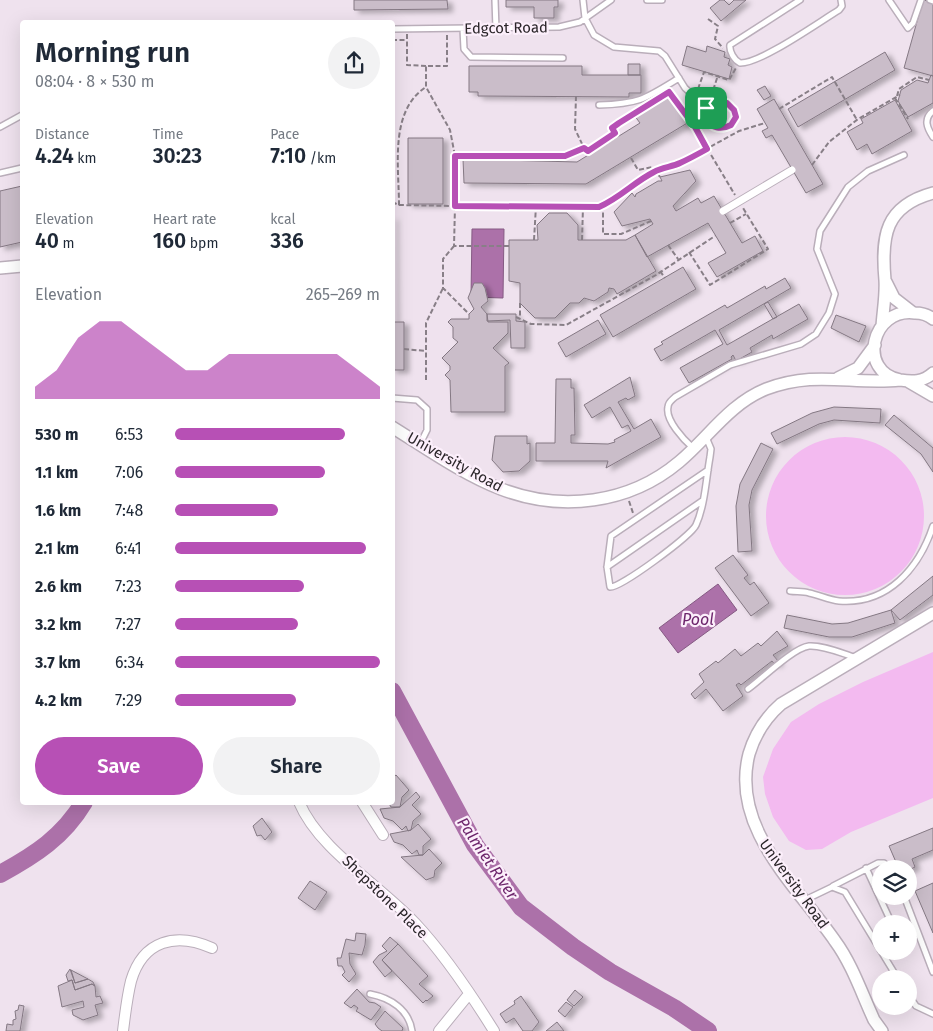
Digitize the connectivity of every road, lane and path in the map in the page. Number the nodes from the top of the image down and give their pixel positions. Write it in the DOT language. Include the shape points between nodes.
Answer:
graph roads {
  1 [pos="495,0"];
  2 [pos="583,0"];
  3 [pos="611,0"];
  4 [pos="647,0"];
  5 [pos="662,0"];
  6 [pos="800,0"];
  7 [pos="840,0"];
  8 [pos="889,0"];
  9 [pos="921,0"];
  10 [pos="586,18"];
  11 [pos="708,19"];
  12 [pos="395,29"];
  13 [pos="407,29"];
  14 [pos="447,29"];
  15 [pos="463,29"];
  16 [pos="496,29"];
  17 [pos="395,40"];
  18 [pos="407,40"];
  19 [pos="726,51"];
  20 [pos="563,58"];
  21 [pos="734,62"];
  22 [pos="426,66"];
  23 [pos="718,75"];
  24 [pos="679,78"];
  25 [pos="929,80"];
  26 [pos="426,87"];
  27 [pos="576,96"];
  28 [pos="897,96"];
  29 [pos="661,97"];
  30 [pos="695,99"];
  31 [pos="652,102"];
  32 [pos="599,105"];
  33 [pos="707,106"];
  34 [pos="779,108"];
  35 [pos="933,111"];
  36 [pos="20,116"];
  37 [pos="706,117"];
  38 [pos="908,119"];
  39 [pos="857,120"];
  40 [pos="765,123"];
  41 [pos="0,127"];
  42 [pos="695,127"];
  43 [pos="615,133"];
  44 [pos="617,137"];
  45 [pos="933,137"];
  46 [pos="584,148"];
  47 [pos="707,149"];
  48 [pos="904,155"];
  49 [pos="455,156"];
  50 [pos="631,158"];
  51 [pos="812,165"];
  52 [pos="20,168"];
  53 [pos="656,170"];
  54 [pos="792,170"];
  55 [pos="0,173"];
  56 [pos="660,177"];
  57 [pos="933,193"];
  58 [pos="735,195"];
  59 [pos="395,203"];
  60 [pos="740,203"];
  61 [pos="399,205"];
  62 [pos="603,205"];
  63 [pos="455,206"];
  64 [pos="536,206"];
  65 [pos="583,206"];
  66 [pos="723,211"];
  67 [pos="746,214"];
  68 [pos="651,221"];
  69 [pos="730,223"];
  70 [pos="715,236"];
  71 [pos="534,240"];
  72 [pos="582,240"];
  73 [pos="668,245"];
  74 [pos="454,246"];
  75 [pos="508,246"];
  76 [pos="689,252"];
  77 [pos="678,259"];
  78 [pos="20,266"];
  79 [pos="0,268"];
  80 [pos="660,271"];
  81 [pos="665,278"];
  82 [pos="885,281"];
  83 [pos="443,288"];
  84 [pos="520,303"];
  85 [pos="915,313"];
  86 [pos="933,313"];
  87 [pos="469,314"];
  88 [pos="516,317"];
  89 [pos="520,317"];
  90 [pos="933,319"];
  91 [pos="881,328"];
  92 [pos="875,344"];
  93 [pos="404,348"];
  94 [pos="426,351"];
  95 [pos="933,373"];
  96 [pos="838,378"];
  97 [pos="426,380"];
  98 [pos="904,381"];
  99 [pos="933,396"];
  100 [pos="395,398"];
  101 [pos="395,429"];
  102 [pos="706,437"];
  103 [pos="420,444"];
  104 [pos="694,448"];
  105 [pos="708,470"];
  106 [pos="628,499"];
  107 [pos="702,501"];
  108 [pos="632,509"];
  109 [pos="933,528"];
  110 [pos="607,567"];
  111 [pos="790,591"];
  112 [pos="933,614"];
  113 [pos="858,658"];
  114 [pos="748,689"];
  115 [pos="301,805"];
  116 [pos="364,805"];
  117 [pos="383,834"];
  118 [pos="872,866"];
  119 [pos="866,868"];
  120 [pos="832,887"];
  121 [pos="805,900"];
  122 [pos="888,915"];
  123 [pos="917,933"];
  124 [pos="872,934"];
  125 [pos="212,948"];
  126 [pos="933,972"];
  127 [pos="370,994"];
  128 [pos="469,994"];
  129 [pos="917,1006"];
  130 [pos="933,1014"];
  131 [pos="123,1031"];
  132 [pos="412,1031"];
  133 [pos="439,1031"];
  134 [pos="494,1031"];
  135 [pos="882,1031"];
  1 -- 16 [label="lane"];
  2 -- 10 [label="lane"];
  3 -- 10 [label="lane, Edgcot Road"];
  4 -- 5 [label="lane"];
  6 -- 7 [label="lane" via="730,45 731,52 740,63 758,58 839,10 842,6"];
  8 -- 9 [label="lane" via="906,27 912,26"];
  10 -- 16 [label="lane, Edgcot Road" via="570,26"];
  10 -- 24 [label="lane" via="594,35 607,45 659,52"];
  11 -- 19 [label="path" via="718,26 715,39"];
  12 -- 13 [label="lane, Edgcot Road"];
  13 -- 14 [label="lane, Edgcot Road"];
  13 -- 18 [label="path"];
  14 -- 15 [label="lane, Edgcot Road"];
  14 -- 22 [label="path" via="447,66"];
  15 -- 16 [label="lane, Edgcot Road"];
  15 -- 20 [label="lane" via="464,49 471,57"];
  17 -- 18 [label="path"];
  18 -- 22 [label="path" via="407,66"];
  21 -- 30 [label="path" via="736,68 729,80 704,72"];
  22 -- 26 [label="path"];
  23 -- 33 [label="path"];
  24 -- 30 [label="lane"];
  24 -- 32 [label="lane" via="639,101"];
  25 -- 28 [label="path" via="917,77 899,89"];
  26 -- 49 [label="path" via="450,130"];
  26 -- 61 [label="path" via="416,93 403,115"];
  27 -- 46 [label="path" via="575,129"];
  28 -- 38 [label="path"];
  28 -- 39 [label="path"];
  29 -- 42 [label="path" via="669,92"];
  30 -- 33 [label="lane"];
  31 -- 43 [label="path" via="612,128"];
  33 -- 37 [label="lane"];
  33 -- 37 [label="lane" via="715,102 727,103 736,117 731,125 718,128"];
  34 -- 39 [label="path" via="832,77"];
  35 -- 45 [label="lane" via="926,124"];
  36 -- 41 [label="lane"];
  37 -- 42 [label="path"];
  39 -- 51 [label="path" via="829,142"];
  40 -- 47 [label="path" via="739,131"];
  42 -- 47 [label="path"];
  43 -- 44 [label="path"];
  43 -- 46 [label="path" via="588,151"];
  46 -- 49 [label="path" via="565,156"];
  47 -- 53 [label="path" via="679,164"];
  47 -- 58 [label="path"];
  48 -- 104 [label="lane" via="868,171 848,187 820,231 817,250 835,294 830,313 816,334 801,344 722,369 675,396 669,403 667,408 671,419 686,442"];
  49 -- 63 [label="path"];
  50 -- 53 [label="path" via="638,170 653,167"];
  52 -- 55 [label="lane"];
  53 -- 56 [label="path"];
  53 -- 62 [label="path"];
  54 -- 66 [label="street, bridge"];
  57 -- 82 [label="street" via="906,205 887,228 882,247"];
  59 -- 61 [label="path"];
  60 -- 67 [label="path"];
  61 -- 63 [label="path"];
  62 -- 65 [label="path"];
  62 -- 68 [label="path" via="603,234 621,234"];
  63 -- 64 [label="path"];
  63 -- 74 [label="path"];
  64 -- 65 [label="path"];
  64 -- 71 [label="path"];
  65 -- 72 [label="path"];
  67 -- 69 [label="path"];
  67 -- 76 [label="path" via="768,250 710,285"];
  70 -- 76 [label="path"];
  73 -- 77 [label="path"];
  74 -- 75 [label="path"];
  74 -- 83 [label="path" via="443,259"];
  76 -- 77 [label="path"];
  77 -- 80 [label="path"];
  78 -- 79 [label="street"];
  80 -- 81 [label="path"];
  80 -- 89 [label="path" via="566,325 531,324"];
  82 -- 85 [label="street" via="894,298"];
  82 -- 91 [label="street"];
  83 -- 87 [label="path"];
  83 -- 94 [label="path" via="426,323"];
  84 -- 89 [label="path"];
  85 -- 86 [label="lane"];
  85 -- 90 [label="street"];
  85 -- 91 [label="street" via="890,316"];
  88 -- 89 [label="path"];
  91 -- 92 [label="street"];
  92 -- 96 [label="street" via="858,368"];
  92 -- 98 [label="street" via="879,368 885,375"];
  93 -- 94 [label="path"];
  94 -- 97 [label="path"];
  95 -- 98 [label="street, University Road" via="920,381"];
  96 -- 98 [label="street, University Road"];
  96 -- 102 [label="street, University Road" via="817,377 764,390 728,412"];
  98 -- 99 [label="street"];
  100 -- 103 [label="lane" via="417,400 426,409 427,430"];
  101 -- 103 [label="street, University Road"];
  102 -- 104 [label="street, University Road"];
  102 -- 105 [label="lane" via="711,449"];
  103 -- 104 [label="street, University Road" via="499,488 552,502 597,500 626,493 664,473"];
  105 -- 107 [label="lane"];
  105 -- 110 [label="lane" via="616,532 609,542"];
  106 -- 108 [label="path"];
  107 -- 110 [label="lane"];
  107 -- 110 [label="lane" via="694,528 632,576 612,588 608,582"];
  109 -- 111 [label="lane" via="909,573 886,591 852,600"];
  112 -- 113 [label="street, University Road"];
  113 -- 114 [label="lane" via="807,646"];
  113 -- 121 [label="street, University Road" via="768,715 751,746 746,766 746,796 757,832"];
  115 -- 128 [label="street, Shepstone Place" via="327,842 416,924"];
  116 -- 117 [label="street"];
  118 -- 119 [label="lane"];
  119 -- 120 [label="lane"];
  119 -- 122 [label="lane"];
  120 -- 121 [label="lane"];
  120 -- 124 [label="lane" via="841,888 849,896"];
  121 -- 135 [label="street, University Road" via="837,943"];
  123 -- 126 [label="lane"];
  125 -- 131 [label="street" via="202,943 174,939 151,950 131,980"];
  127 -- 132 [label="lane" via="382,997 406,1014"];
  128 -- 133 [label="street"];
  128 -- 134 [label="street, Shepstone Place"];
  129 -- 130 [label="lane"];
}
